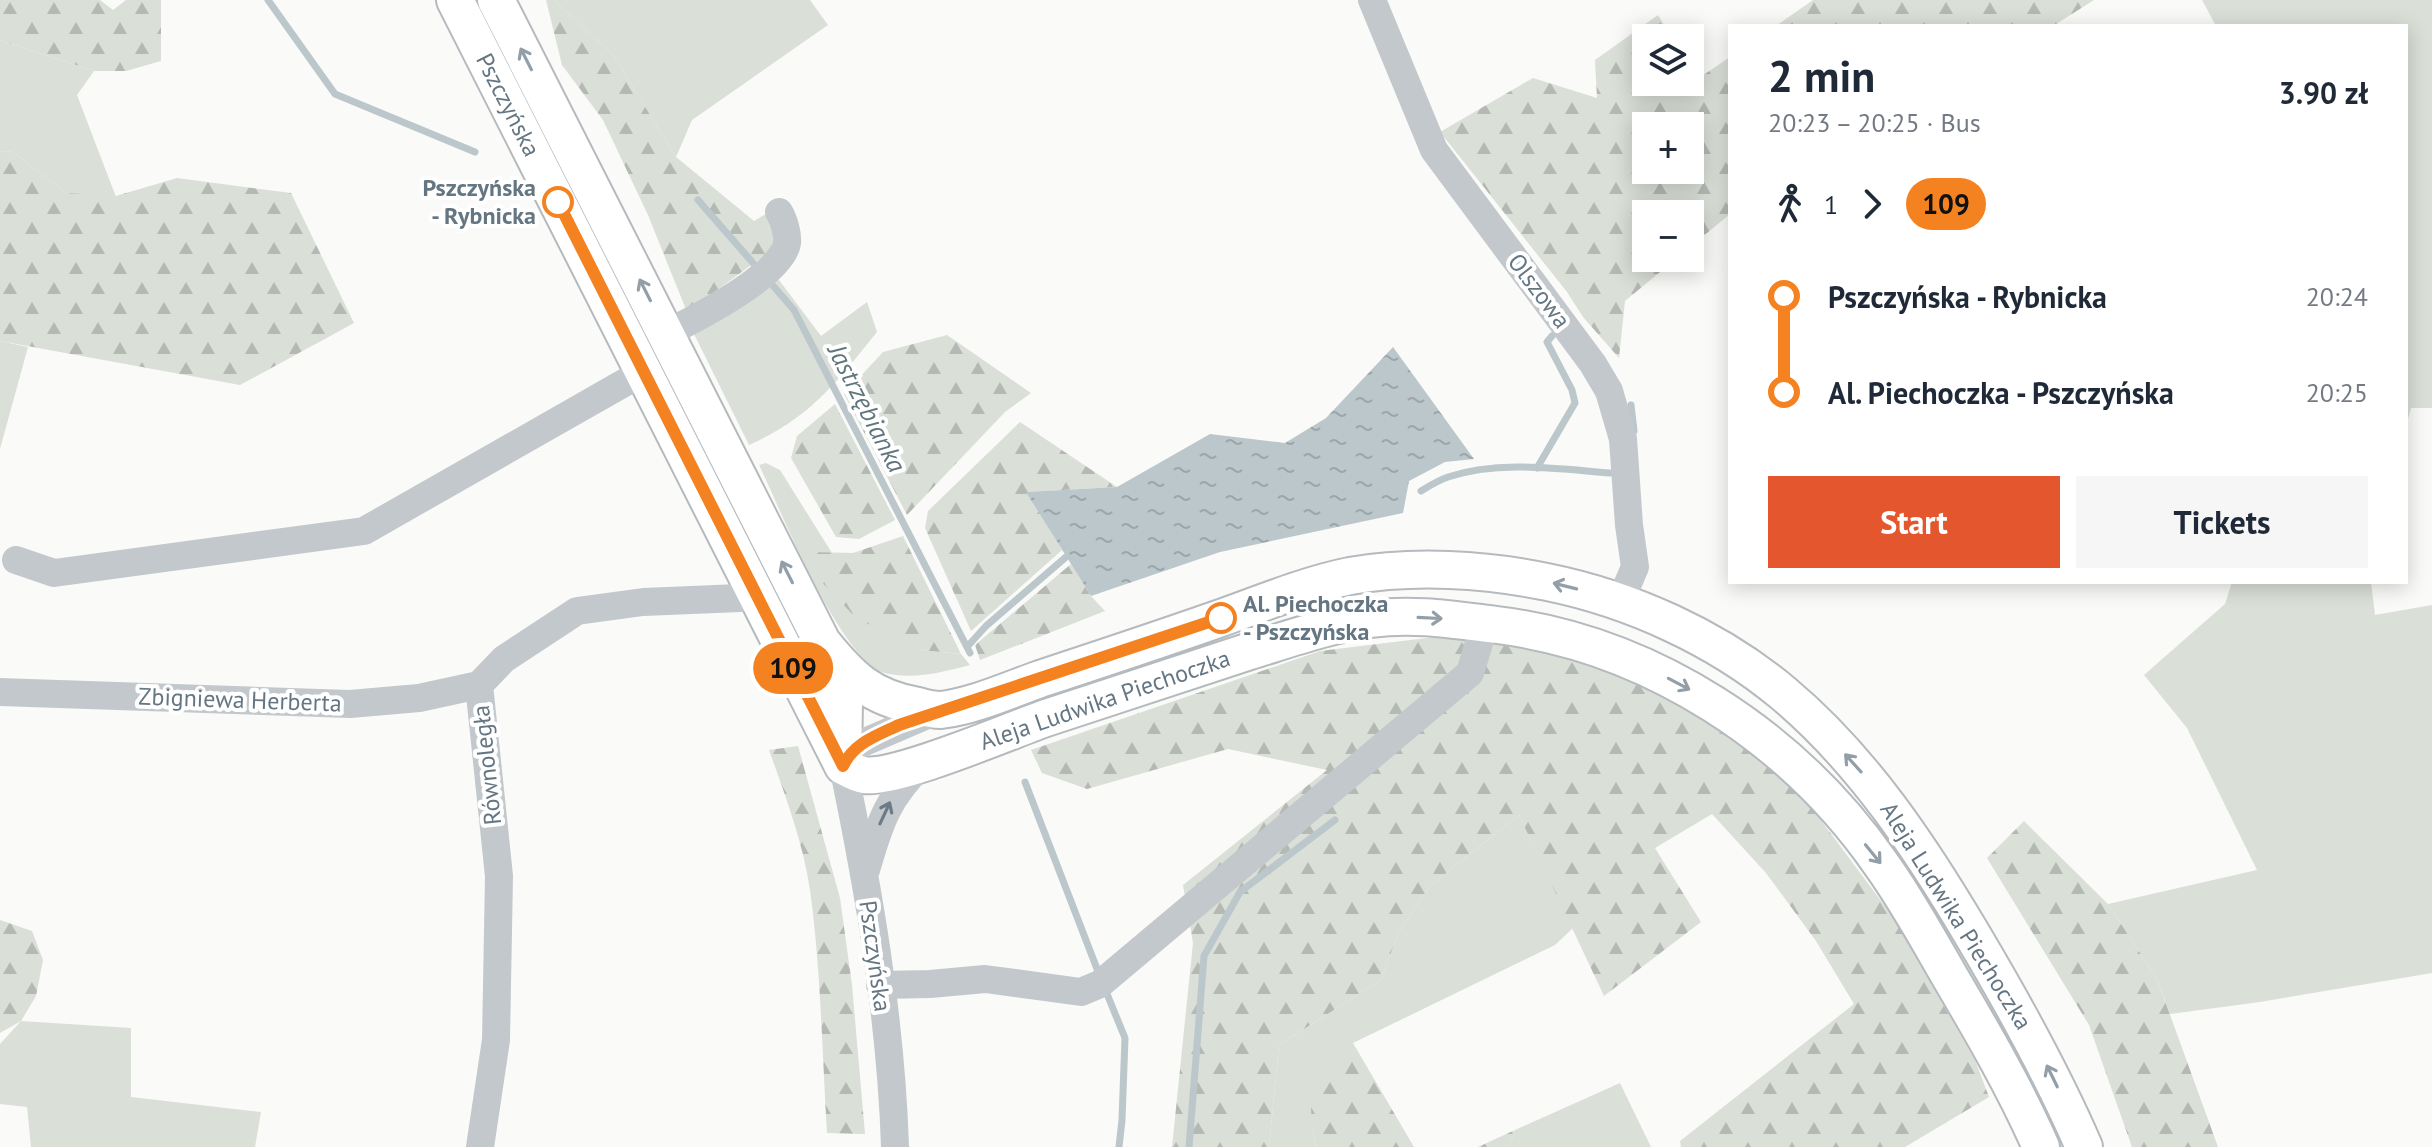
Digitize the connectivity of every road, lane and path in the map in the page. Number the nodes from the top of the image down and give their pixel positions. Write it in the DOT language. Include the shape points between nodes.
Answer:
graph roads {
  1 [pos="455,0"];
  2 [pos="496,0"];
  3 [pos="1372,0"];
  4 [pos="779,212"];
  5 [pos="667,333"];
  6 [pos="645,371"];
  7 [pos="16,560"];
  8 [pos="755,590"];
  9 [pos="1620,602"];
  10 [pos="1485,623"];
  11 [pos="822,642"];
  12 [pos="479,685"];
  13 [pos="0,692"];
  14 [pos="939,710"];
  15 [pos="926,760"];
  16 [pos="843,766"];
  17 [pos="864,878"];
  18 [pos="880,985"];
  19 [pos="480,1147"];
  20 [pos="895,1147"];
  21 [pos="2041,1147"];
  22 [pos="2084,1147"];
  1 -- 6 [label="main road, Pszczyńska"];
  5 -- 2 [label="main road, Pszczyńska, one-way"];
  3 -- 9 [label="street, Olszowa" via="1434,150 1609,391 1623,439 1635,567"];
  4 -- 5 [label="street" via="787,244 775,265 706,314"];
  11 -- 5 [label="main road, Pszczyńska, one-way"];
  6 -- 7 [label="street" via="364,531 54,573"];
  6 -- 8 [label="main road, Pszczyńska"];
  8 -- 12 [label="street, Równoległa" via="740,598 577,611 504,659"];
  8 -- 16 [label="main road, Pszczyńska"];
  9 -- 14 [label="main road, Aleja Ludwika Piechoczka, one-way" via="1552,583 1470,570 1349,576"];
  22 -- 9 [label="main road, Aleja Ludwika Piechoczka, one-way" via="2026,1024 1909,834 1861,771 1809,715 1749,668 1671,623"];
  15 -- 10 [label="main road, Aleja Ludwika Piechoczka, one-way" via="1227,658 1368,619 1401,616"];
  10 -- 18 [label="street" via="1470,673 1093,987 1081,992 985,979"];
  10 -- 21 [label="main road, Aleja Ludwika Piechoczka, one-way" via="1563,637 1640,665 1718,707 1792,763 1881,863 1989,1044"];
  11 -- 14 [label="main road, Aleja Ludwika Piechoczka" via="844,669 881,697"];
  11 -- 16 [label="main road, Pszczyńska" via="844,702"];
  12 -- 13 [label="street, Zbigniewa Herberta" via="419,698 350,704"];
  12 -- 19 [label="street, Równoległa" via="499,876 496,1040"];
  14 -- 16 [label="street, Aleja Ludwika Piechoczka" via="860,744"];
  15 -- 16 [label="main road, Aleja Ludwika Piechoczka" via="893,773 864,775"];
  17 -- 15 [label="street, Aleja Ludwika Piechoczka, one-way" via="893,797"];
  16 -- 17 [label="street, Pszczyńska"];
  17 -- 18 [label="street, Pszczyńska"];
  18 -- 20 [label="street, Pszczyńska"];
}
